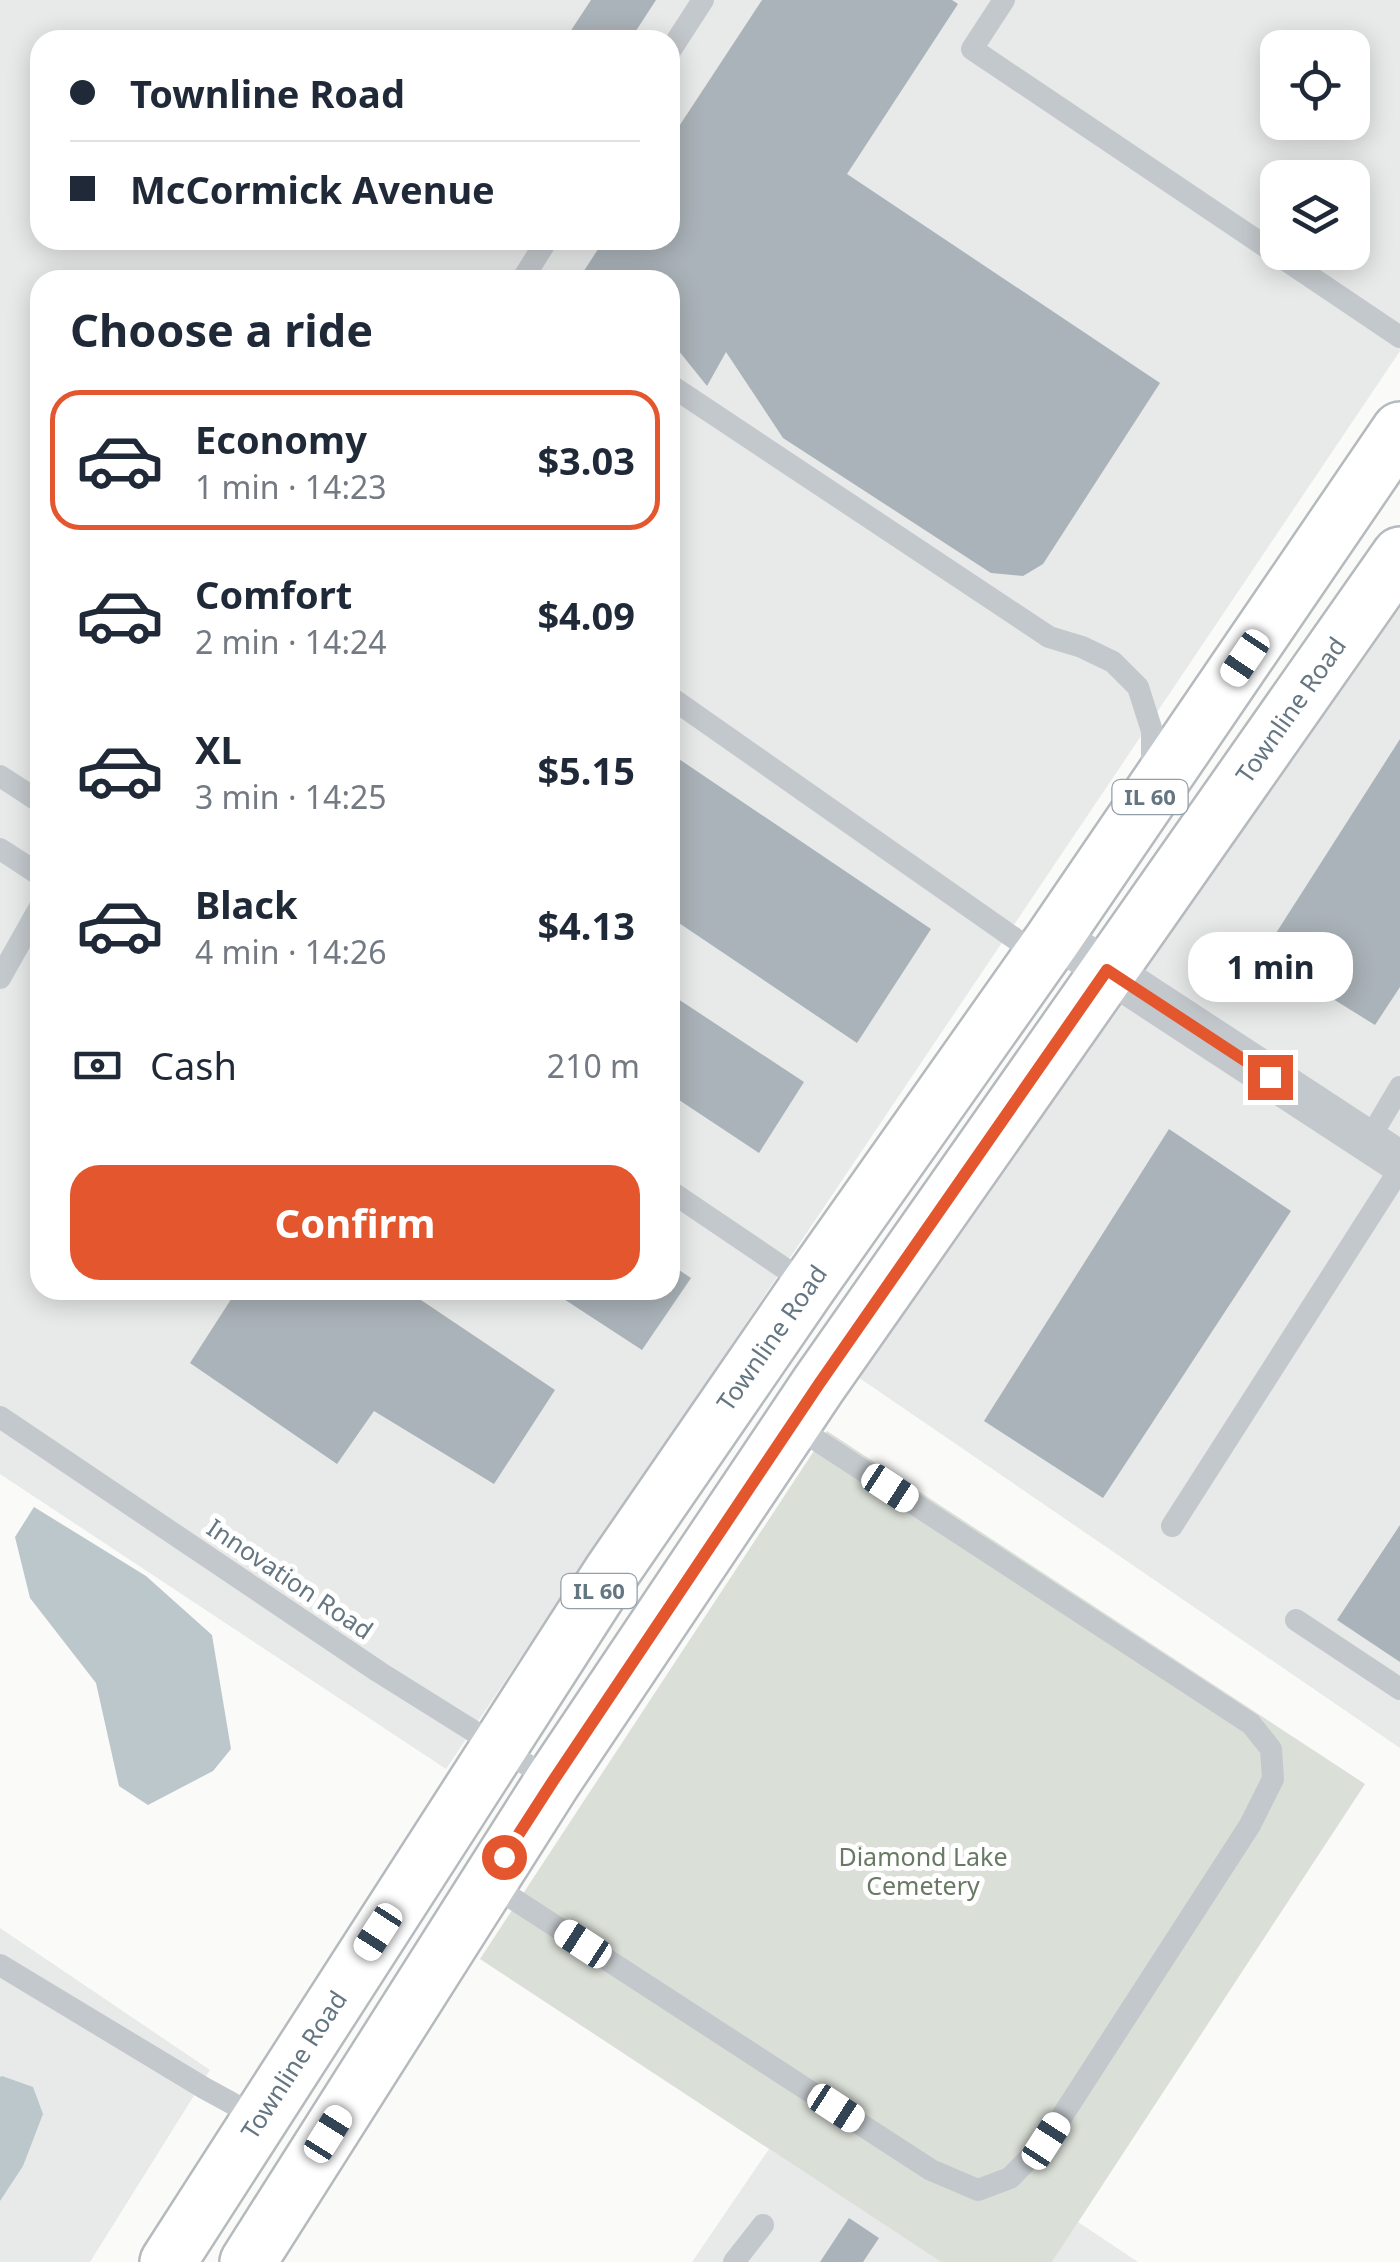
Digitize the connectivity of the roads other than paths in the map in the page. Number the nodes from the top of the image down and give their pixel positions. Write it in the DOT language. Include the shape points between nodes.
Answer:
graph roads {
  1 [pos="703,0"];
  2 [pos="996,3"];
  3 [pos="680,36"];
  4 [pos="1400,338"];
  5 [pos="680,392"];
  6 [pos="1400,430"];
  7 [pos="1400,555"];
  8 [pos="680,705"];
  9 [pos="0,776"];
  10 [pos="1152,794"];
  11 [pos="30,796"];
  12 [pos="0,850"];
  13 [pos="30,869"];
  14 [pos="30,926"];
  15 [pos="1048,947"];
  16 [pos="1107,970"];
  17 [pos="0,978"];
  18 [pos="1400,1087"];
  19 [pos="1389,1157"];
  20 [pos="680,1198"];
  21 [pos="809,1285"];
  22 [pos="0,1417"];
  23 [pos="792,1424"];
  24 [pos="1172,1526"];
  25 [pos="1296,1620"];
  26 [pos="1400,1689"];
  27 [pos="498,1746"];
  28 [pos="553,1781"];
  29 [pos="488,1882"];
  30 [pos="0,1965"];
  31 [pos="259,2118"];
  32 [pos="764,2225"];
  33 [pos="168,2262"];
  34 [pos="248,2262"];
  35 [pos="734,2262"];
  1 -- 3 [label="lane"];
  2 -- 4 [label="lane" via="972,49"];
  5 -- 10 [label="lane" via="1049,637 1113,662 1138,687 1152,731"];
  6 -- 10 [label="main road, Townline Road / IL 60"];
  7 -- 16 [label="main road, Townline Road / IL 60"];
  8 -- 15 [label="lane"];
  9 -- 11 [label="lane"];
  10 -- 15 [label="main road, Townline Road / IL 60"];
  12 -- 13 [label="lane"];
  14 -- 17 [label="lane"];
  15 -- 16 [label="street"];
  15 -- 21 [label="main road, Townline Road / IL 60"];
  16 -- 19 [label="street"];
  16 -- 23 [label="main road, Townline Road / IL 60"];
  18 -- 19 [label="lane"];
  19 -- 24 [label="lane"];
  20 -- 21 [label="lane"];
  21 -- 27 [label="main road, Townline Road / IL 60"];
  22 -- 27 [label="lane, Innovation Road"];
  23 -- 28 [label="main road, Townline Road / IL 60"];
  23 -- 29 [label="lane" via="1251,1724 1271,1749 1272,1779 1250,1825 1046,2141 1010,2178 978,2190 931,2170"];
  25 -- 26 [label="lane"];
  27 -- 28 [label="lane, Innovation Road"];
  27 -- 31 [label="main road, Townline Road / IL 60"];
  28 -- 29 [label="main road, Townline Road / IL 60"];
  29 -- 34 [label="main road, Townline Road / IL 60"];
  30 -- 31 [label="lane"];
  31 -- 33 [label="main road, Townline Road / IL 60"];
  32 -- 35 [label="lane"];
}
